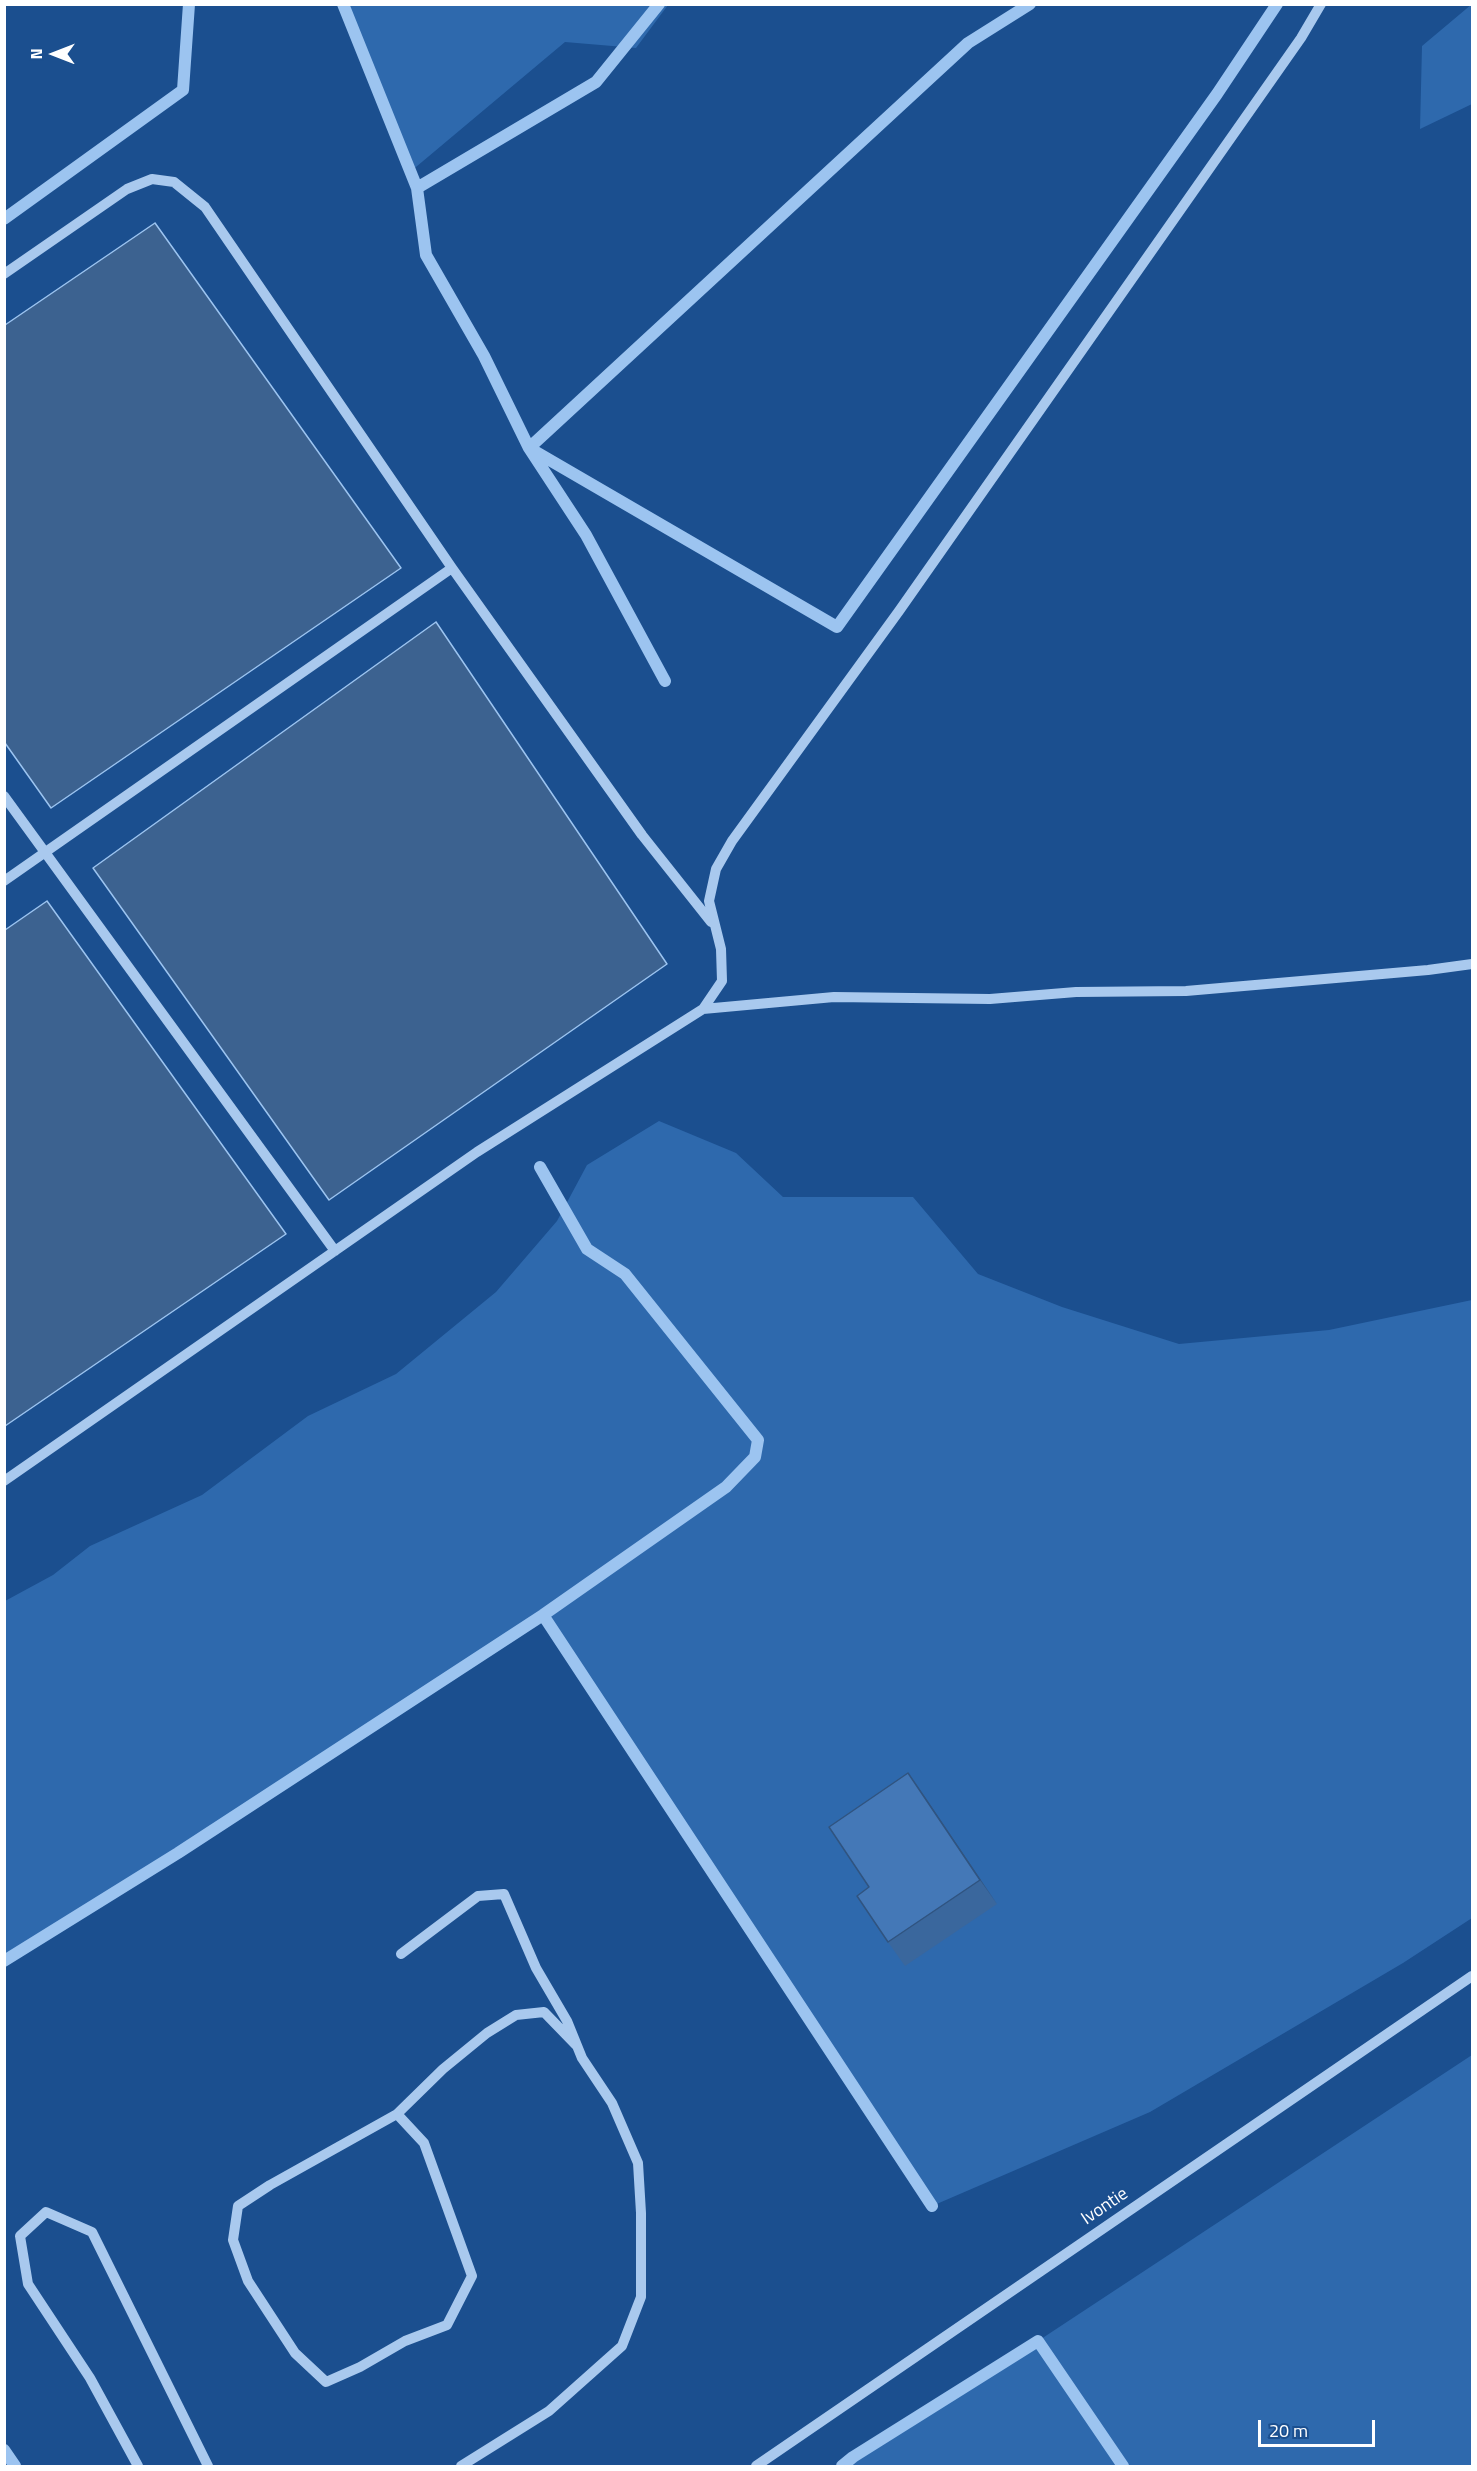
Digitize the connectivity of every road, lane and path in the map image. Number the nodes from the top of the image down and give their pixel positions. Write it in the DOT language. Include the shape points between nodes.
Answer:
graph roads {
  1 [pos="1321,4"];
  2 [pos="4,274"];
  3 [pos="452,568"];
  4 [pos="4,796"];
  5 [pos="45,852"];
  6 [pos="4,881"];
  7 [pos="713,924"];
  8 [pos="1473,964"];
  9 [pos="703,1009"];
  10 [pos="335,1251"];
  11 [pos="4,1481"];
  12 [pos="401,1954"];
  13 [pos="1473,1976"];
  14 [pos="576,2045"];
  15 [pos="397,2114"];
  16 [pos="138,2466"];
  17 [pos="208,2466"];
  18 [pos="461,2466"];
  19 [pos="756,2466"];
  1 -- 7 [label="street" via="906,601 732,841 716,868 709,901"];
  2 -- 3 [label="street" via="127,189 152,179 174,182 205,207"];
  3 -- 5 [label="street"];
  3 -- 7 [label="street" via="642,835"];
  4 -- 5 [label="street"];
  5 -- 6 [label="street"];
  5 -- 10 [label="street"];
  7 -- 9 [label="street" via="721,950 722,981"];
  8 -- 9 [label="street" via="1186,991 1076,992 990,999 834,997"];
  9 -- 10 [label="street" via="477,1152"];
  10 -- 11 [label="street"];
  12 -- 14 [label="street" via="478,1896 504,1894"];
  13 -- 19 [label="street, Ivontie"];
  14 -- 15 [label="street" via="544,2012 516,2014 452,2062"];
  14 -- 18 [label="street" via="612,2103 638,2163 641,2297 622,2346 549,2411"];
  15 -- 15 [label="street" via="238,2206 232,2240 248,2281 295,2353 326,2382 405,2341 447,2325 472,2276 424,2144"];
  16 -- 17 [label="street" via="90,2378 28,2284 20,2236 46,2212 92,2232"];
}
